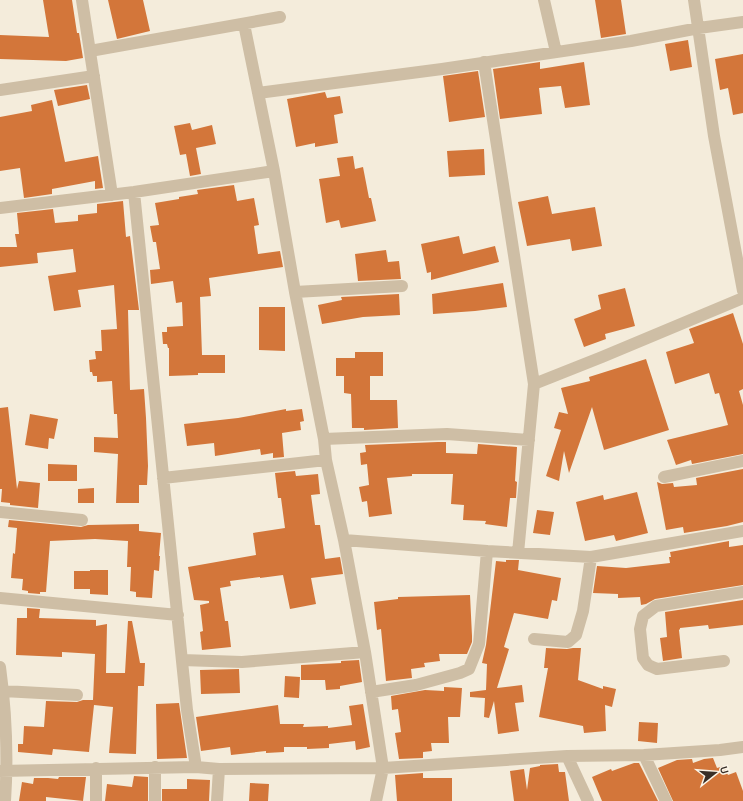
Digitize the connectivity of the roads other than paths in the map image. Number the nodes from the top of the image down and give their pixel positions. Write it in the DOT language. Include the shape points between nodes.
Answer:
graph roads {
  1 [pos="82,0"];
  2 [pos="544,0"];
  3 [pos="694,0"];
  4 [pos="280,17"];
  5 [pos="743,22"];
  6 [pos="244,24"];
  7 [pos="699,28"];
  8 [pos="90,51"];
  9 [pos="556,52"];
  10 [pos="484,62"];
  11 [pos="94,76"];
  12 [pos="0,90"];
  13 [pos="258,93"];
  14 [pos="274,171"];
  15 [pos="134,192"];
  16 [pos="112,195"];
  17 [pos="0,208"];
  18 [pos="402,286"];
  19 [pos="743,291"];
  20 [pos="295,292"];
  21 [pos="743,298"];
  22 [pos="534,384"];
  23 [pos="324,439"];
  24 [pos="529,440"];
  25 [pos="326,460"];
  26 [pos="743,461"];
  27 [pos="664,477"];
  28 [pos="163,478"];
  29 [pos="0,512"];
  30 [pos="82,520"];
  31 [pos="743,531"];
  32 [pos="344,540"];
  33 [pos="487,551"];
  34 [pos="518,553"];
  35 [pos="591,557"];
  36 [pos="743,592"];
  37 [pos="0,598"];
  38 [pos="178,615"];
  39 [pos="534,639"];
  40 [pos="365,652"];
  41 [pos="182,660"];
  42 [pos="724,661"];
  43 [pos="0,667"];
  44 [pos="3,691"];
  45 [pos="371,692"];
  46 [pos="77,695"];
  47 [pos="743,747"];
  48 [pos="644,754"];
  49 [pos="567,756"];
  50 [pos="155,767"];
  51 [pos="196,767"];
  52 [pos="96,768"];
  53 [pos="383,768"];
  54 [pos="219,770"];
  55 [pos="4,771"];
  56 [pos="5,801"];
  57 [pos="96,801"];
  58 [pos="155,801"];
  59 [pos="217,801"];
  60 [pos="376,801"];
  61 [pos="588,801"];
  62 [pos="666,801"];
  1 -- 8 [label="street"];
  2 -- 9 [label="street"];
  3 -- 7 [label="street"];
  4 -- 6 [label="street"];
  5 -- 7 [label="street"];
  6 -- 8 [label="street"];
  6 -- 13 [label="street"];
  7 -- 9 [label="street"];
  7 -- 19 [label="street" via="714,136"];
  8 -- 11 [label="street"];
  9 -- 10 [label="street"];
  10 -- 13 [label="street"];
  10 -- 22 [label="street"];
  11 -- 12 [label="street"];
  11 -- 16 [label="street"];
  13 -- 14 [label="street"];
  14 -- 15 [label="street"];
  14 -- 20 [label="street"];
  15 -- 16 [label="street"];
  15 -- 28 [label="street"];
  16 -- 17 [label="street"];
  18 -- 20 [label="street"];
  20 -- 23 [label="street"];
  21 -- 22 [label="street"];
  22 -- 24 [label="street"];
  23 -- 24 [label="street" via="447,434"];
  23 -- 25 [label="street"];
  24 -- 34 [label="street"];
  25 -- 28 [label="street"];
  25 -- 32 [label="street"];
  26 -- 27 [label="street"];
  28 -- 38 [label="street"];
  29 -- 30 [label="street"];
  31 -- 35 [label="street"];
  32 -- 33 [label="street"];
  32 -- 40 [label="street"];
  33 -- 34 [label="street"];
  33 -- 45 [label="street" via="479,644 469,669 416,685"];
  34 -- 35 [label="street"];
  35 -- 39 [label="street" via="583,611 576,635 568,642"];
  36 -- 42 [label="street" via="656,606 643,616 640,629 643,658 648,666 657,670"];
  37 -- 38 [label="street"];
  38 -- 41 [label="street"];
  40 -- 41 [label="street" via="242,662"];
  40 -- 45 [label="street"];
  41 -- 51 [label="street"];
  43 -- 44 [label="street"];
  44 -- 46 [label="street"];
  44 -- 55 [label="street"];
  45 -- 53 [label="street"];
  47 -- 48 [label="street"];
  48 -- 49 [label="street"];
  48 -- 62 [label="street"];
  49 -- 53 [label="street"];
  49 -- 61 [label="street"];
  50 -- 51 [label="street"];
  50 -- 52 [label="street"];
  50 -- 58 [label="street"];
  51 -- 54 [label="street"];
  52 -- 55 [label="street"];
  52 -- 57 [label="street"];
  53 -- 54 [label="street"];
  53 -- 60 [label="street"];
  54 -- 59 [label="street"];
  55 -- 56 [label="street"];
}
